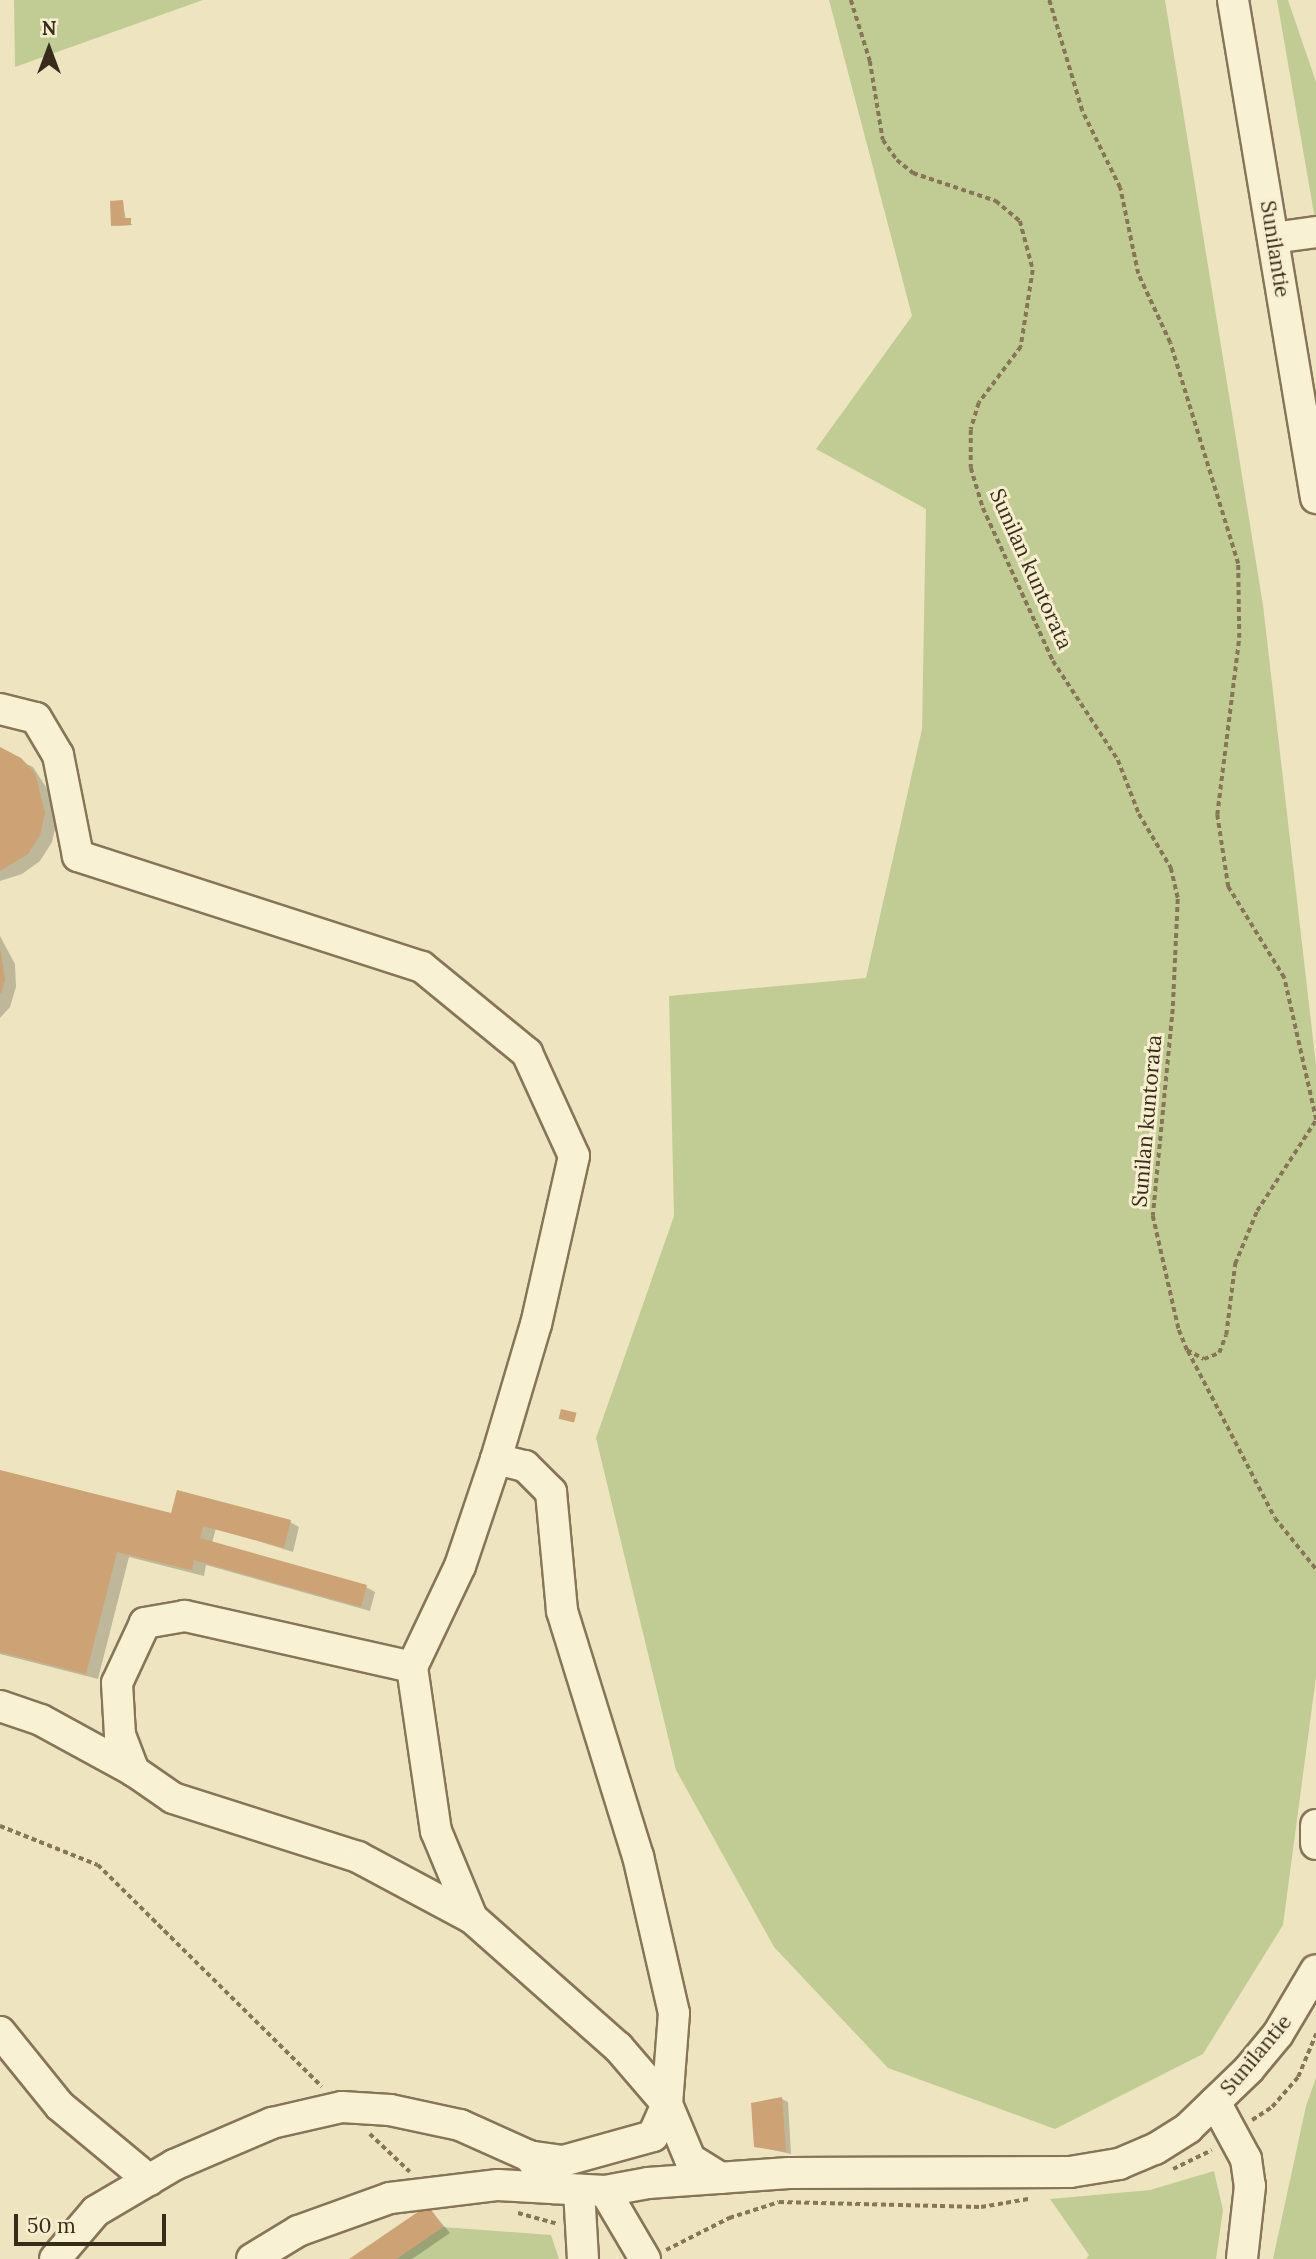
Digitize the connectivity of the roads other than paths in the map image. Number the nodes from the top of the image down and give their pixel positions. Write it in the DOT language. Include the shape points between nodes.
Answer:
graph roads {
  1 [pos="1233,0"];
  2 [pos="1316,232"];
  3 [pos="1273,238"];
  4 [pos="1316,498"];
  5 [pos="0,709"];
  6 [pos="496,1459"];
  7 [pos="412,1667"];
  8 [pos="0,1706"];
  9 [pos="134,1771"];
  10 [pos="1316,1825"];
  11 [pos="1316,1844"];
  12 [pos="472,1918"];
  13 [pos="1316,1970"];
  14 [pos="0,2032"];
  15 [pos="1215,2102"];
  16 [pos="667,2104"];
  17 [pos="529,2156"];
  18 [pos="720,2178"];
  19 [pos="149,2179"];
  20 [pos="579,2190"];
  21 [pos="55,2259"];
  22 [pos="253,2259"];
  23 [pos="583,2259"];
  24 [pos="645,2259"];
  25 [pos="1242,2259"];
  1 -- 3 [label="street, Sunilantie"];
  2 -- 3 [label="street"];
  3 -- 4 [label="street, Sunilantie"];
  5 -- 6 [label="street" via="36,718 58,755 78,856 422,967 527,1053 574,1156 536,1324"];
  6 -- 7 [label="street" via="460,1566"];
  6 -- 16 [label="street" via="525,1466 551,1492 562,1611 638,1856 674,2014"];
  7 -- 9 [label="street" via="185,1616 145,1623 117,1684 120,1735"];
  7 -- 12 [label="street" via="436,1830"];
  8 -- 9 [label="street" via="41,1720"];
  9 -- 12 [label="street" via="173,1798 358,1857"];
  10 -- 11 [label="street"];
  12 -- 16 [label="street" via="618,2047"];
  13 -- 15 [label="street, Sunilantie" via="1278,2035"];
  14 -- 19 [label="street" via="61,2106"];
  15 -- 18 [label="street, Sunilantie" via="1155,2149 1107,2166 1070,2172 789,2173"];
  15 -- 25 [label="street" via="1246,2159 1250,2186"];
  16 -- 17 [label="street" via="653,2136 563,2161"];
  16 -- 18 [label="street" via="690,2158"];
  17 -- 19 [label="street" via="460,2125 390,2110 342,2107 272,2123"];
  17 -- 20 [label="street"];
  18 -- 20 [label="street, Sunilantie"];
  19 -- 21 [label="street" via="96,2211"];
  20 -- 22 [label="street, Sunilantie" via="498,2185 390,2198 298,2231"];
  20 -- 23 [label="street"];
  20 -- 24 [label="street"];
}
